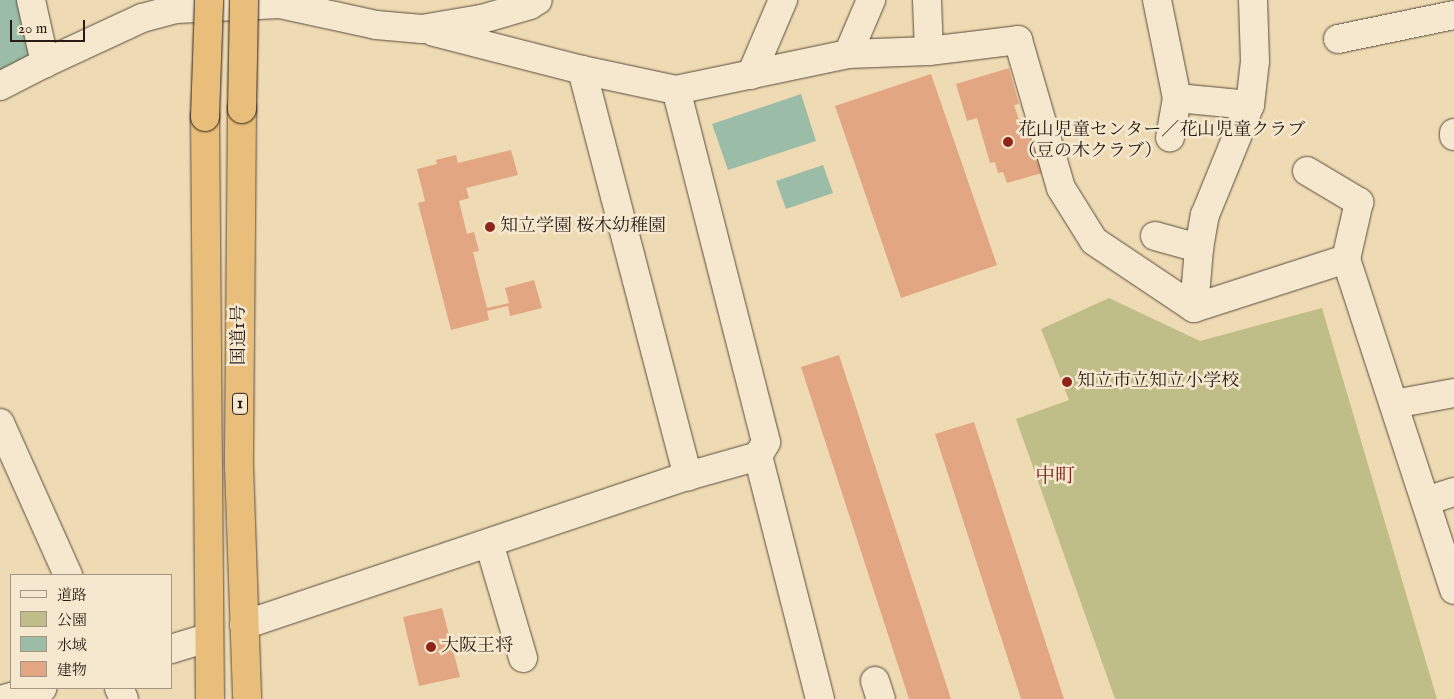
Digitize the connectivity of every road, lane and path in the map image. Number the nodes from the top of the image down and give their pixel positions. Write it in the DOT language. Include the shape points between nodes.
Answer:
graph roads {
  1 [pos="31,0"];
  2 [pos="208,0"];
  3 [pos="244,0"];
  4 [pos="538,0"];
  5 [pos="783,0"];
  6 [pos="871,0"];
  7 [pos="927,0"];
  8 [pos="1157,0"];
  9 [pos="1253,0"];
  10 [pos="1454,15"];
  11 [pos="422,29"];
  12 [pos="1338,38"];
  13 [pos="929,51"];
  14 [pos="848,54"];
  15 [pos="44,63"];
  16 [pos="582,70"];
  17 [pos="751,74"];
  18 [pos="0,86"];
  19 [pos="676,90"];
  20 [pos="1177,98"];
  21 [pos="1250,105"];
  22 [pos="1170,136"];
  23 [pos="1307,171"];
  24 [pos="1154,236"];
  25 [pos="1200,248"];
  26 [pos="1346,259"];
  27 [pos="1194,308"];
  28 [pos="1454,392"];
  29 [pos="1394,404"];
  30 [pos="0,423"];
  31 [pos="758,456"];
  32 [pos="688,476"];
  33 [pos="1454,492"];
  34 [pos="1426,501"];
  35 [pos="489,543"];
  36 [pos="68,574"];
  37 [pos="1452,578"];
  38 [pos="244,625"];
  39 [pos="208,638"];
  40 [pos="172,649"];
  41 [pos="523,658"];
  42 [pos="39,689"];
  43 [pos="4,699"];
  44 [pos="210,699"];
  45 [pos="247,699"];
  46 [pos="820,699"];
  1 -- 15 [label="street"];
  2 -- 39 [label="highway, 国道1号 / 1, bridge" via="205,117"];
  3 -- 38 [label="highway, 国道1号 / 1, bridge" via="239,466"];
  4 -- 11 [label="street" via="482,20"];
  5 -- 17 [label="street"];
  6 -- 14 [label="street"];
  7 -- 13 [label="street"];
  8 -- 20 [label="street"];
  9 -- 21 [label="street" via="1256,61"];
  10 -- 12 [label="street"];
  11 -- 15 [label="street" via="376,25 280,4 176,9 142,18"];
  11 -- 16 [label="street"];
  13 -- 14 [label="street"];
  13 -- 27 [label="street" via="1018,40 1062,188 1094,242"];
  14 -- 17 [label="street"];
  15 -- 18 [label="street"];
  16 -- 19 [label="street"];
  16 -- 32 [label="street"];
  17 -- 19 [label="street"];
  19 -- 31 [label="street" via="766,442"];
  20 -- 21 [label="street"];
  20 -- 22 [label="street"];
  21 -- 25 [label="street" via="1205,215"];
  23 -- 26 [label="street" via="1359,202"];
  24 -- 25 [label="street"];
  25 -- 27 [label="street"];
  26 -- 27 [label="street"];
  26 -- 29 [label="street"];
  28 -- 29 [label="street"];
  29 -- 34 [label="street"];
  30 -- 36 [label="street"];
  31 -- 32 [label="street"];
  31 -- 46 [label="street"];
  32 -- 35 [label="street"];
  33 -- 34 [label="street"];
  34 -- 37 [label="street"];
  35 -- 38 [label="street"];
  35 -- 41 [label="street"];
  38 -- 45 [label="highway, 国道1号 / 1"];
  39 -- 40 [label="street"];
  39 -- 44 [label="highway, 国道1号 / 1"];
  42 -- 43 [label="street"];
}
